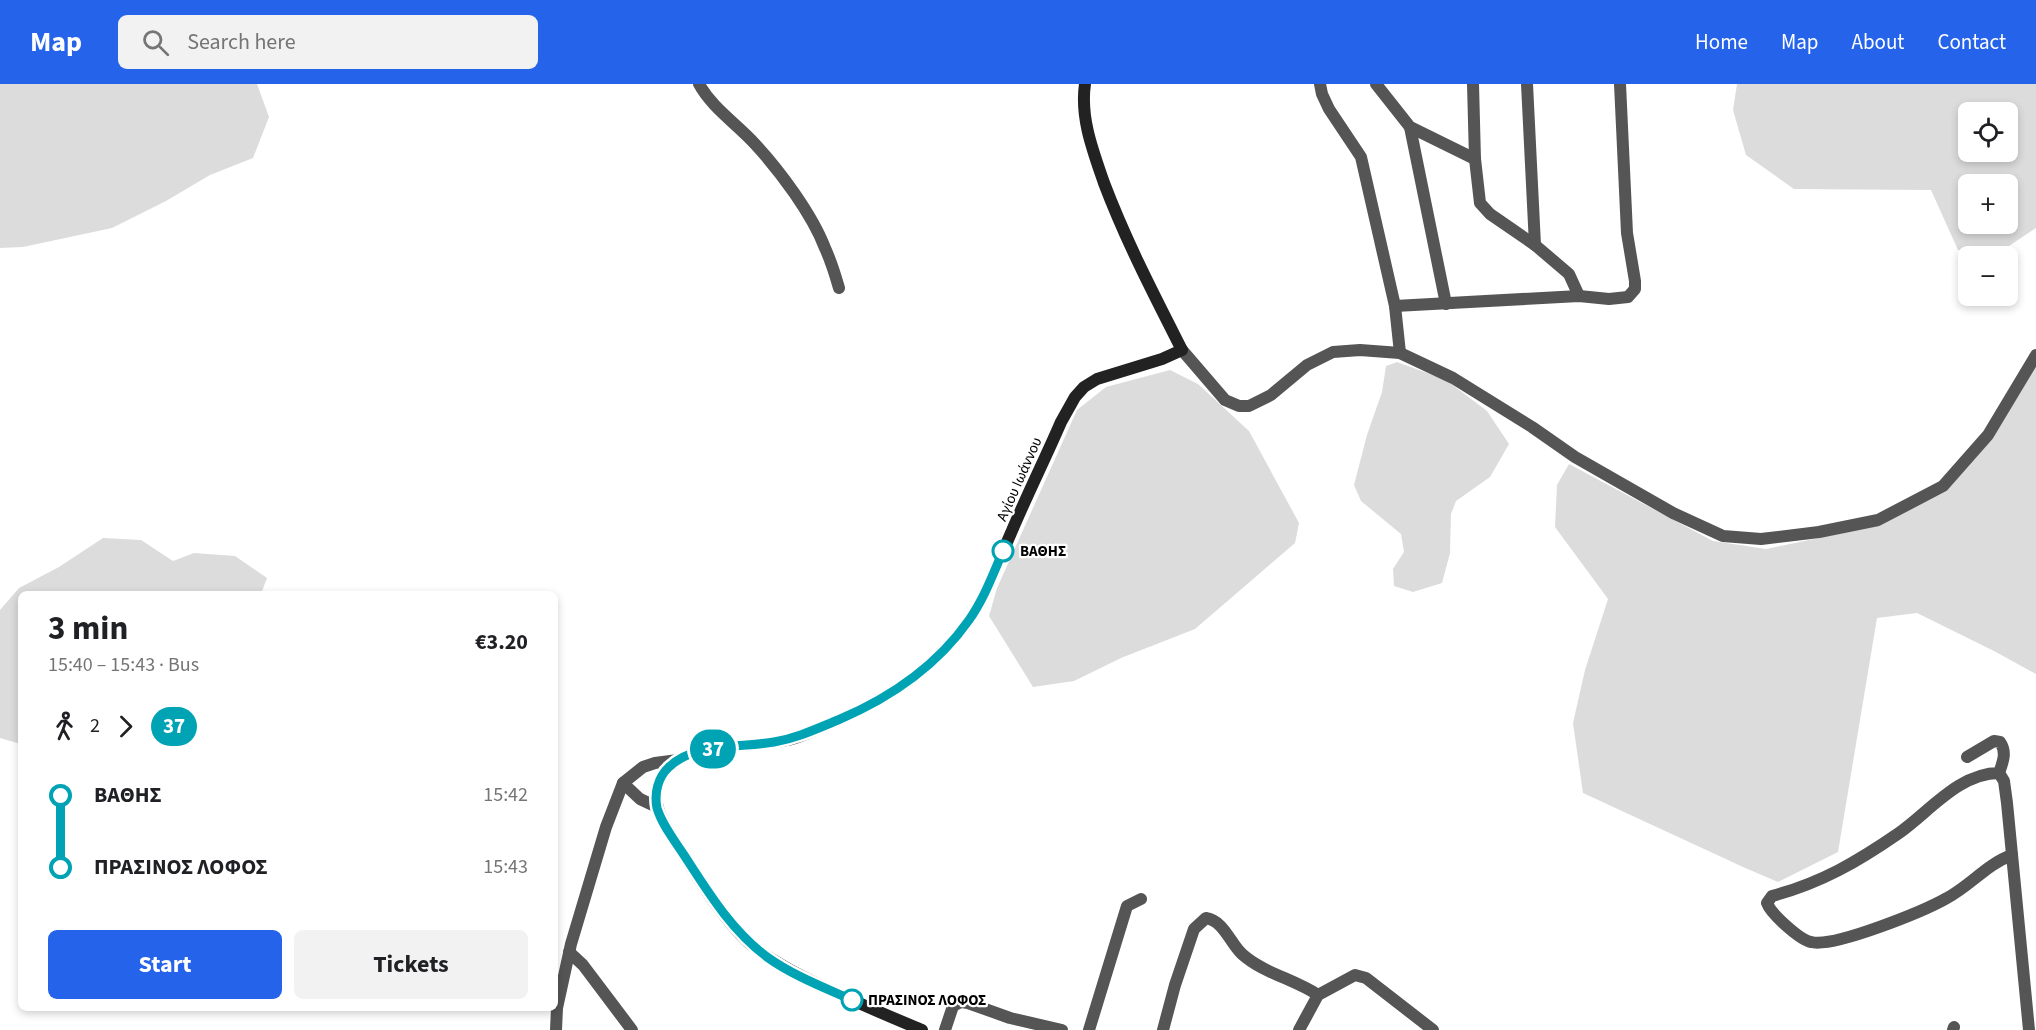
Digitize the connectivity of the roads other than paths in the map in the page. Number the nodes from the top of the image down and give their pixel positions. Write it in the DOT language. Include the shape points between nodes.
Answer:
graph roads {
  1 [pos="699,84"];
  2 [pos="1086,84"];
  3 [pos="1320,84"];
  4 [pos="1376,84"];
  5 [pos="1473,84"];
  6 [pos="1527,84"];
  7 [pos="1620,84"];
  8 [pos="1410,127"];
  9 [pos="1475,159"];
  10 [pos="1535,245"];
  11 [pos="839,288"];
  12 [pos="1579,296"];
  13 [pos="1446,304"];
  14 [pos="1395,306"];
  15 [pos="1182,350"];
  16 [pos="1400,353"];
  17 [pos="2036,354"];
  18 [pos="1967,757"];
  19 [pos="678,760"];
  20 [pos="1999,772"];
  21 [pos="623,783"];
  22 [pos="657,807"];
  23 [pos="2012,855"];
  24 [pos="1141,899"];
  25 [pos="569,952"];
  26 [pos="1318,995"];
  27 [pos="558,1008"];
  28 [pos="558,1011"];
  29 [pos="556,1029"];
  30 [pos="632,1030"];
  31 [pos="922,1030"];
  32 [pos="945,1030"];
  33 [pos="1062,1030"];
  34 [pos="1089,1030"];
  35 [pos="1163,1030"];
  36 [pos="1299,1030"];
  37 [pos="1433,1030"];
  38 [pos="2029,1030"];
  1 -- 11 [label="street" via="706,98 772,164 805,211 825,246"];
  2 -- 15 [label="street" via="1091,149 1131,250"];
  3 -- 14 [label="street" via="1329,109 1361,157"];
  4 -- 8 [label="street"];
  5 -- 9 [label="street"];
  6 -- 10 [label="street"];
  7 -- 12 [label="street" via="1635,289 1628,297"];
  8 -- 9 [label="street"];
  8 -- 13 [label="street"];
  9 -- 10 [label="street" via="1480,203"];
  10 -- 12 [label="street" via="1569,274"];
  12 -- 13 [label="street"];
  13 -- 14 [label="street"];
  14 -- 16 [label="street"];
  15 -- 16 [label="street" via="1226,400 1239,406 1249,406 1271,394 1333,352"];
  15 -- 19 [label="street, Αγίου Ιωάννου" via="1084,387 1061,422 987,589 970,619 924,670 895,692 796,738 708,750"];
  16 -- 17 [label="street" via="1454,378 1575,457 1673,513 1723,536 1761,539 1878,520 1943,486 1988,435"];
  18 -- 20 [label="street" via="1994,741 2000,742 2004,758"];
  19 -- 21 [label="street" via="643,767"];
  19 -- 22 [label="street" via="657,785"];
  20 -- 23 [label="street" via="2004,781"];
  20 -- 23 [label="street" via="1972,778 1857,860 1816,882 1772,896 1767,903 1770,911 1803,938 1825,942 1869,931 1947,898 1999,860"];
  21 -- 22 [label="street" via="640,800"];
  21 -- 25 [label="street"];
  22 -- 31 [label="street" via="706,889 751,945 814,983"];
  23 -- 38 [label="street"];
  24 -- 34 [label="street" via="1127,906"];
  25 -- 27 [label="street"];
  25 -- 30 [label="street"];
  26 -- 35 [label="street" via="1242,954 1213,919 1206,918 1194,929"];
  26 -- 36 [label="street"];
  26 -- 37 [label="street" via="1360,975"];
  28 -- 29 [label="street"];
  32 -- 33 [label="street" via="953,1006 960,1002"];
}
